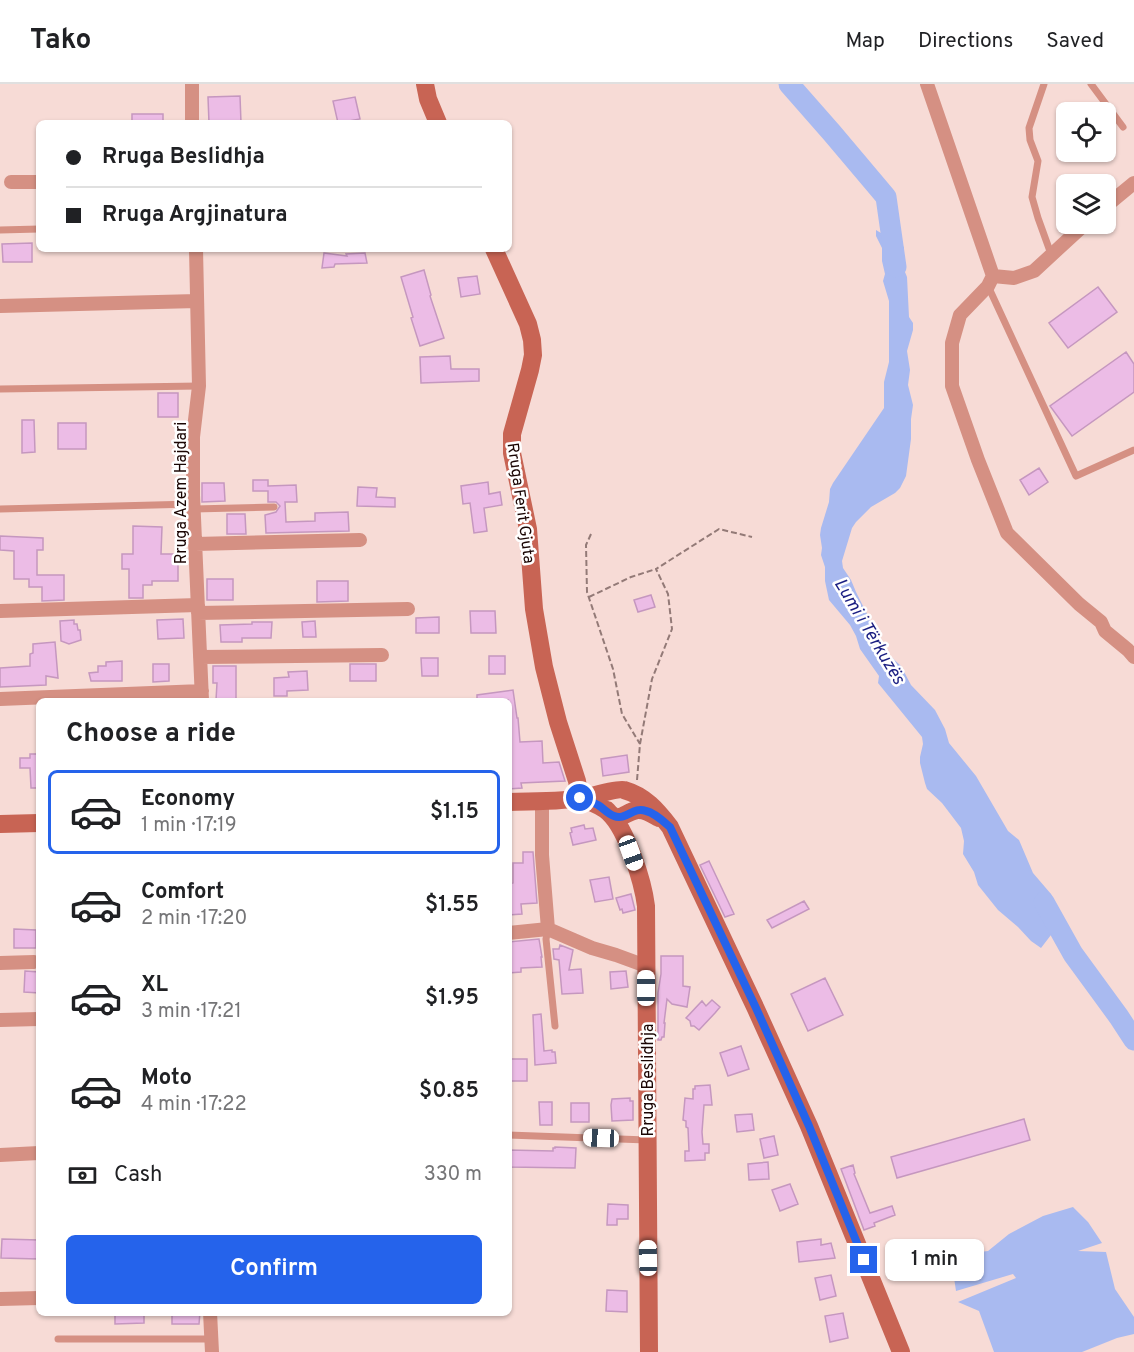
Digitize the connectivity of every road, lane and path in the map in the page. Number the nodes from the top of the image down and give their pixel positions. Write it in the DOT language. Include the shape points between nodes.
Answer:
graph roads {
  1 [pos="192,84"];
  2 [pos="927,84"];
  3 [pos="1044,84"];
  4 [pos="1091,84"];
  5 [pos="425,89"];
  6 [pos="192,120"];
  7 [pos="437,120"];
  8 [pos="1123,127"];
  9 [pos="11,182"];
  10 [pos="36,182"];
  11 [pos="1134,183"];
  12 [pos="1116,198"];
  13 [pos="36,229"];
  14 [pos="0,230"];
  15 [pos="1074,234"];
  16 [pos="196,252"];
  17 [pos="495,252"];
  18 [pos="1051,254"];
  19 [pos="990,281"];
  20 [pos="197,301"];
  21 [pos="0,306"];
  22 [pos="199,386"];
  23 [pos="0,389"];
  24 [pos="1134,450"];
  25 [pos="194,507"];
  26 [pos="274,507"];
  27 [pos="0,509"];
  28 [pos="591,534"];
  29 [pos="752,537"];
  30 [pos="360,540"];
  31 [pos="195,544"];
  32 [pos="656,569"];
  33 [pos="590,597"];
  34 [pos="198,609"];
  35 [pos="408,609"];
  36 [pos="0,611"];
  37 [pos="382,655"];
  38 [pos="200,657"];
  39 [pos="1134,657"];
  40 [pos="202,696"];
  41 [pos="36,698"];
  42 [pos="67,698"];
  43 [pos="0,699"];
  44 [pos="640,744"];
  45 [pos="619,792"];
  46 [pos="580,798"];
  47 [pos="542,801"];
  48 [pos="512,802"];
  49 [pos="631,812"];
  50 [pos="610,813"];
  51 [pos="36,823"];
  52 [pos="0,824"];
  53 [pos="670,827"];
  54 [pos="627,843"];
  55 [pos="548,929"];
  56 [pos="512,933"];
  57 [pos="34,962"];
  58 [pos="0,963"];
  59 [pos="646,966"];
  60 [pos="36,1019"];
  61 [pos="0,1020"];
  62 [pos="555,1026"];
  63 [pos="512,1135"];
  64 [pos="647,1140"];
  65 [pos="36,1153"];
  66 [pos="0,1155"];
  67 [pos="36,1298"];
  68 [pos="0,1299"];
  69 [pos="210,1316"];
  70 [pos="58,1339"];
  71 [pos="211,1346"];
  72 [pos="649,1352"];
  73 [pos="901,1352"];
  1 -- 6 [label="street"];
  2 -- 19 [label="street"];
  3 -- 18 [label="lane" via="1029,129 1038,161 1032,197"];
  4 -- 8 [label="lane"];
  5 -- 7 [label="street"];
  9 -- 10 [label="street"];
  11 -- 12 [label="street"];
  13 -- 14 [label="lane"];
  15 -- 18 [label="street"];
  16 -- 20 [label="street, Rruga Azem Hajdari"];
  17 -- 46 [label="street, Rruga Ferit Gjuta" via="532,340 533,355 512,434 512,453 528,529 534,609 544,667"];
  18 -- 19 [label="street" via="1034,271"];
  19 -- 24 [label="lane" via="1076,476"];
  19 -- 39 [label="street" via="960,315 952,343 951,386 1000,518 1007,533"];
  20 -- 21 [label="street"];
  20 -- 22 [label="street, Rruga Azem Hajdari"];
  22 -- 23 [label="lane"];
  22 -- 25 [label="street, Rruga Azem Hajdari" via="193,437"];
  25 -- 26 [label="lane"];
  25 -- 27 [label="lane"];
  25 -- 31 [label="street, Rruga Azem Hajdari"];
  28 -- 33 [label="path" via="586,545"];
  29 -- 32 [label="path" via="719,529"];
  30 -- 31 [label="street"];
  31 -- 34 [label="street, Rruga Azem Hajdari"];
  32 -- 33 [label="path"];
  32 -- 44 [label="path" via="668,594 672,629 652,679"];
  33 -- 44 [label="path" via="613,669 622,714"];
  34 -- 35 [label="street"];
  34 -- 36 [label="street"];
  34 -- 38 [label="street, Rruga Azem Hajdari"];
  37 -- 38 [label="street"];
  38 -- 40 [label="street, Rruga Azem Hajdari"];
  40 -- 42 [label="street"];
  41 -- 43 [label="street"];
  44 -- 45 [label="path" via="638,779"];
  45 -- 46 [label="street"];
  45 -- 49 [label="street" via="633,798"];
  45 -- 50 [label="street" via="605,801"];
  45 -- 53 [label="street" via="648,802"];
  46 -- 47 [label="street"];
  46 -- 50 [label="street"];
  47 -- 48 [label="street"];
  47 -- 55 [label="street"];
  49 -- 50 [label="street" via="623,817"];
  49 -- 53 [label="street" via="646,811"];
  49 -- 54 [label="street" via="626,822"];
  50 -- 54 [label="street, Rruga Beslidhja"];
  51 -- 52 [label="street"];
  53 -- 73 [label="street" via="809,1126"];
  54 -- 59 [label="street, Rruga Beslidhja" via="644,891"];
  55 -- 56 [label="street"];
  55 -- 59 [label="street"];
  55 -- 62 [label="lane"];
  57 -- 58 [label="street"];
  59 -- 64 [label="street, Rruga Beslidhja"];
  60 -- 61 [label="street"];
  63 -- 64 [label="lane"];
  64 -- 72 [label="street, Rruga Beslidhja"];
  65 -- 66 [label="street"];
  67 -- 68 [label="street"];
  69 -- 71 [label="street"];
  70 -- 71 [label="lane"];
}
